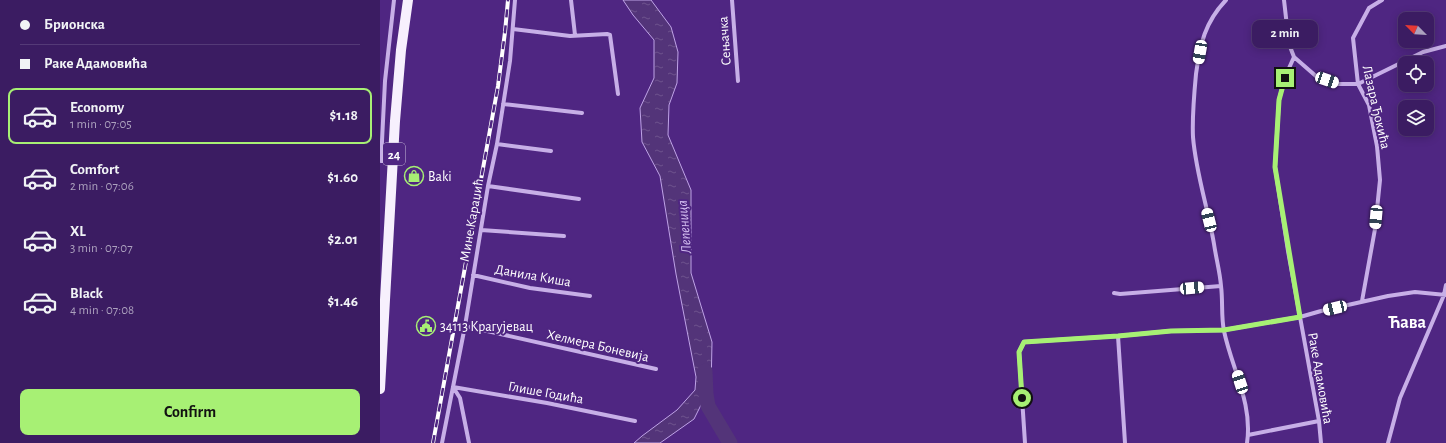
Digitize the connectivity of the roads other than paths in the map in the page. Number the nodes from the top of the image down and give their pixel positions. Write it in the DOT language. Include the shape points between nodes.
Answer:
graph roads {
  1 [pos="394,0"];
  2 [pos="408,0"];
  3 [pos="515,0"];
  4 [pos="571,0"];
  5 [pos="732,0"];
  6 [pos="1226,0"];
  7 [pos="1284,0"];
  8 [pos="1382,0"];
  9 [pos="514,29"];
  10 [pos="575,35"];
  11 [pos="1446,46"];
  12 [pos="1294,57"];
  13 [pos="738,81"];
  14 [pos="1358,84"];
  15 [pos="618,94"];
  16 [pos="503,104"];
  17 [pos="582,112"];
  18 [pos="497,144"];
  19 [pos="394,146"];
  20 [pos="551,151"];
  21 [pos="381,162"];
  22 [pos="488,186"];
  23 [pos="579,199"];
  24 [pos="481,230"];
  25 [pos="564,236"];
  26 [pos="473,275"];
  27 [pos="1446,285"];
  28 [pos="1221,286"];
  29 [pos="1114,293"];
  30 [pos="1445,295"];
  31 [pos="590,296"];
  32 [pos="1362,301"];
  33 [pos="1300,317"];
  34 [pos="465,326"];
  35 [pos="1224,330"];
  36 [pos="1118,336"];
  37 [pos="656,370"];
  38 [pos="453,387"];
  39 [pos="380,389"];
  40 [pos="635,421"];
  41 [pos="1319,421"];
  42 [pos="1248,435"];
  43 [pos="442,443"];
  44 [pos="469,443"];
  45 [pos="1025,443"];
  46 [pos="1125,443"];
  47 [pos="1247,443"];
  48 [pos="1321,443"];
  49 [pos="1388,443"];
  1 -- 21 [label="street" via="385,81"];
  2 -- 19 [label="main road, 24" via="399,72"];
  3 -- 9 [label="street, Мине Караџић"];
  4 -- 10 [label="street"];
  5 -- 13 [label="street, Сењачка"];
  6 -- 28 [label="street" via="1209,22 1201,41 1192,108 1193,138 1199,175"];
  7 -- 12 [label="street" via="1289,44"];
  8 -- 14 [label="street, Лазара Ђокића" via="1369,8 1353,38"];
  9 -- 10 [label="street"];
  9 -- 16 [label="street, Мине Караџић"];
  10 -- 15 [label="street" via="610,35"];
  11 -- 14 [label="street" via="1423,52"];
  12 -- 14 [label="street" via="1317,77 1336,84"];
  12 -- 33 [label="street, Раке Адамовића" via="1279,100 1275,167"];
  14 -- 32 [label="street, Лазара Ђокића" via="1369,106 1377,146 1380,180 1375,230"];
  16 -- 17 [label="street"];
  16 -- 18 [label="street, Мине Караџић"];
  18 -- 20 [label="street"];
  18 -- 22 [label="street, Мине Караџић"];
  19 -- 21 [label="street"];
  19 -- 39 [label="main road, 24"];
  22 -- 23 [label="street"];
  22 -- 24 [label="street, Мине Караџић"];
  24 -- 25 [label="street"];
  24 -- 26 [label="street, Мине Караџић"];
  26 -- 31 [label="street, Данила Киша" via="530,288"];
  26 -- 34 [label="street, Мине Караџић"];
  27 -- 30 [label="street"];
  28 -- 29 [label="street"];
  28 -- 35 [label="street"];
  30 -- 32 [label="street" via="1415,292"];
  30 -- 49 [label="street" via="1400,398"];
  32 -- 33 [label="street"];
  33 -- 35 [label="street"];
  33 -- 41 [label="street, Раке Адамовића"];
  34 -- 37 [label="street, Хелмера Боневија"];
  34 -- 38 [label="street, Мине Караџић"];
  35 -- 36 [label="street"];
  35 -- 42 [label="street" via="1244,397"];
  36 -- 45 [label="street" via="1024,342 1019,352"];
  36 -- 46 [label="street"];
  38 -- 40 [label="street, Глише Годића"];
  38 -- 43 [label="street, Мине Караџић"];
  38 -- 44 [label="street" via="460,398"];
  41 -- 42 [label="street"];
  41 -- 48 [label="street, Раке Адамовића"];
  42 -- 47 [label="street"];
}
